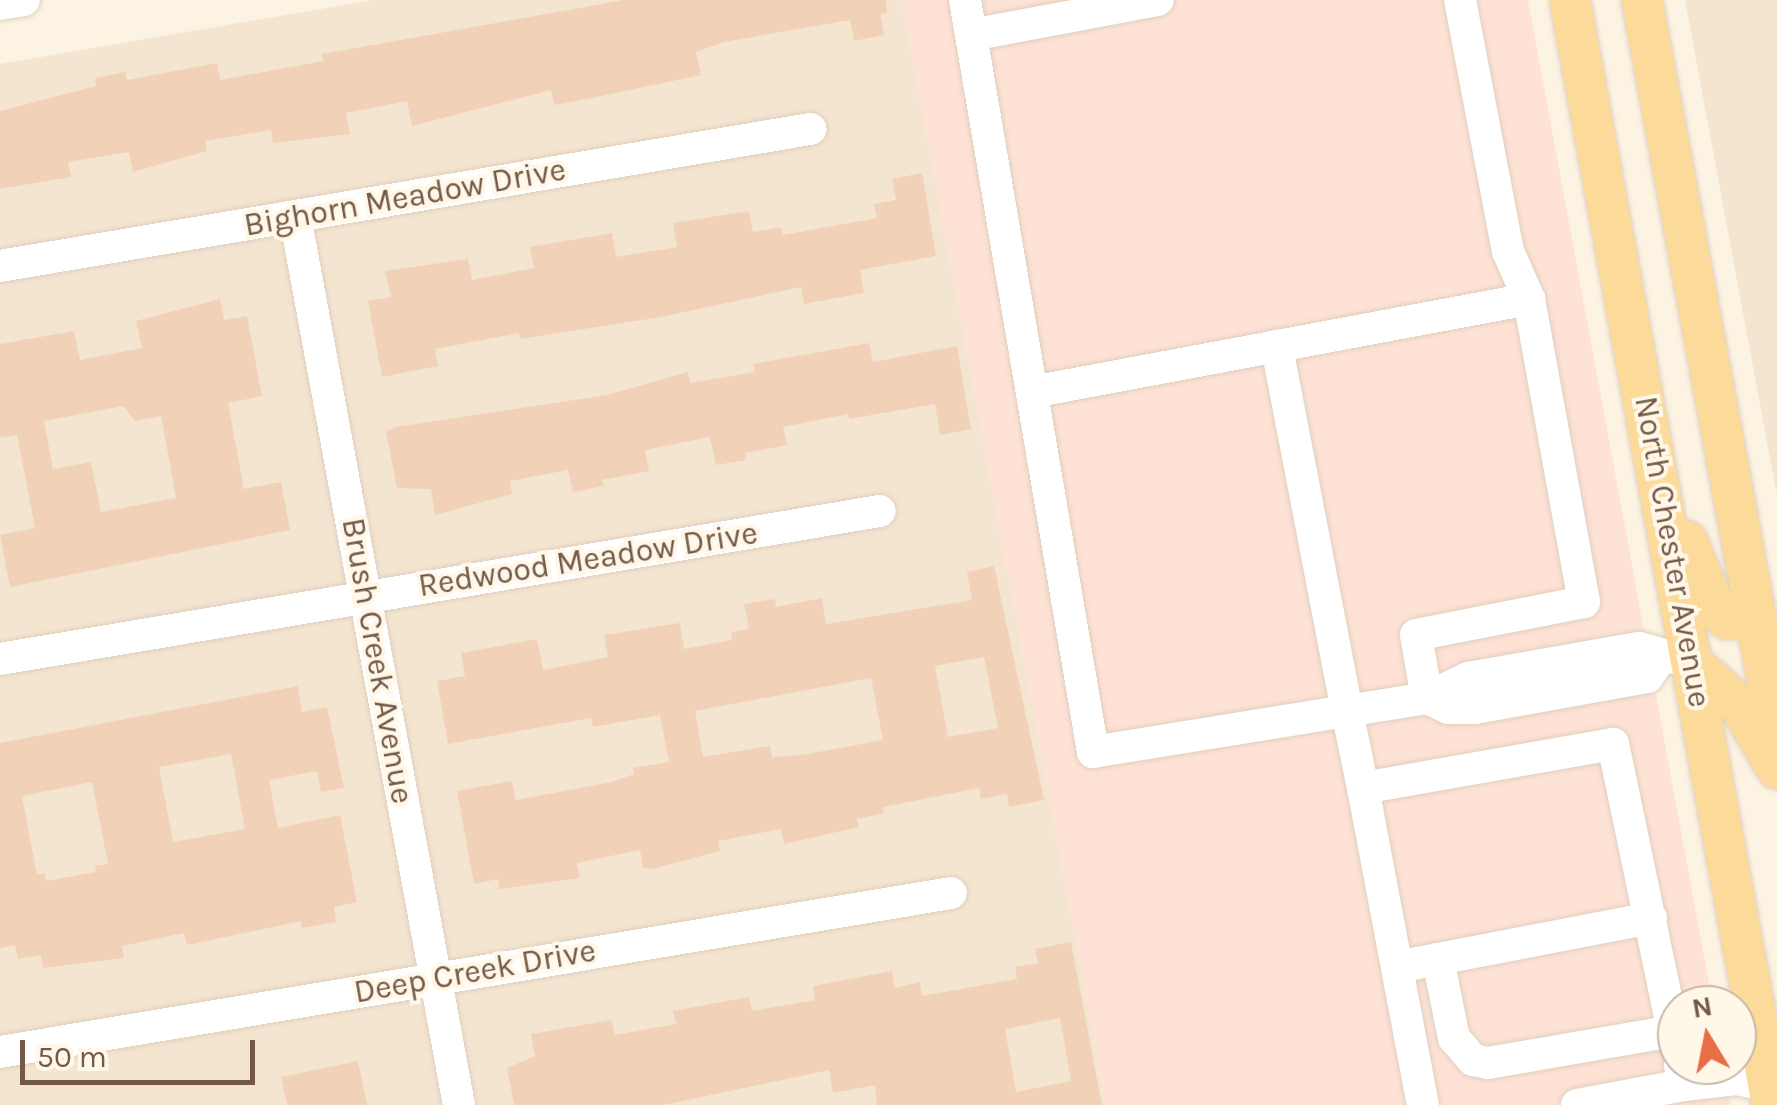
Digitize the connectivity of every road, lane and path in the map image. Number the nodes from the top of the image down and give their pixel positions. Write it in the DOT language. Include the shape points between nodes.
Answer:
graph roads {
  1 [pos="24,0"];
  2 [pos="965,0"];
  3 [pos="1158,0"];
  4 [pos="1460,0"];
  5 [pos="1570,0"];
  6 [pos="1642,0"];
  7 [pos="0,4"];
  8 [pos="971,35"];
  9 [pos="810,130"];
  10 [pos="295,216"];
  11 [pos="0,266"];
  12 [pos="1528,299"];
  13 [pos="1277,346"];
  14 [pos="1032,392"];
  15 [pos="1656,468"];
  16 [pos="880,511"];
  17 [pos="1762,571"];
  18 [pos="365,597"];
  19 [pos="1765,639"];
  20 [pos="0,659"];
  21 [pos="1676,661"];
  22 [pos="1428,698"];
  23 [pos="1347,711"];
  24 [pos="1777,732"];
  25 [pos="1777,770"];
  26 [pos="1363,788"];
  27 [pos="951,893"];
  28 [pos="1651,918"];
  29 [pos="1438,958"];
  30 [pos="1397,967"];
  31 [pos="435,979"];
  32 [pos="1664,985"];
  33 [pos="1657,1043"];
  34 [pos="0,1052"];
  35 [pos="1657,1082"];
  36 [pos="1773,1095"];
  37 [pos="459,1105"];
  38 [pos="1423,1105"];
  39 [pos="1577,1105"];
  1 -- 7 [label="street"];
  2 -- 8 [label="street"];
  3 -- 8 [label="street"];
  4 -- 12 [label="street" via="1508,251"];
  5 -- 15 [label="main road, North Chester Avenue"];
  6 -- 17 [label="main road"];
  8 -- 14 [label="street"];
  9 -- 10 [label="street, Bighorn Meadow Drive"];
  10 -- 11 [label="street, Bighorn Meadow Drive"];
  10 -- 18 [label="street, Brush Creek Avenue"];
  12 -- 13 [label="street"];
  12 -- 22 [label="street" via="1584,602 1416,635"];
  13 -- 14 [label="street"];
  13 -- 23 [label="street"];
  14 -- 23 [label="street" via="1093,752"];
  15 -- 19 [label="main road" via="1716,609"];
  15 -- 21 [label="main road, North Chester Avenue"];
  16 -- 18 [label="street, Redwood Meadow Drive"];
  17 -- 19 [label="main road"];
  18 -- 20 [label="street, Redwood Meadow Drive"];
  18 -- 31 [label="street, Brush Creek Avenue"];
  19 -- 24 [label="main road"];
  21 -- 22 [label="street" via="1639,648 1551,661 1468,678"];
  21 -- 25 [label="main road" via="1739,705"];
  21 -- 36 [label="main road, North Chester Avenue"];
  22 -- 23 [label="street"];
  23 -- 26 [label="street"];
  26 -- 28 [label="street" via="1609,742"];
  26 -- 30 [label="street"];
  27 -- 31 [label="street, Deep Creek Drive"];
  28 -- 29 [label="street"];
  28 -- 32 [label="street"];
  29 -- 30 [label="street"];
  29 -- 33 [label="street" via="1454,1038 1473,1060"];
  30 -- 38 [label="street"];
  31 -- 34 [label="street, Deep Creek Drive"];
  31 -- 37 [label="street, Brush Creek Avenue"];
  35 -- 39 [label="street"];
}
